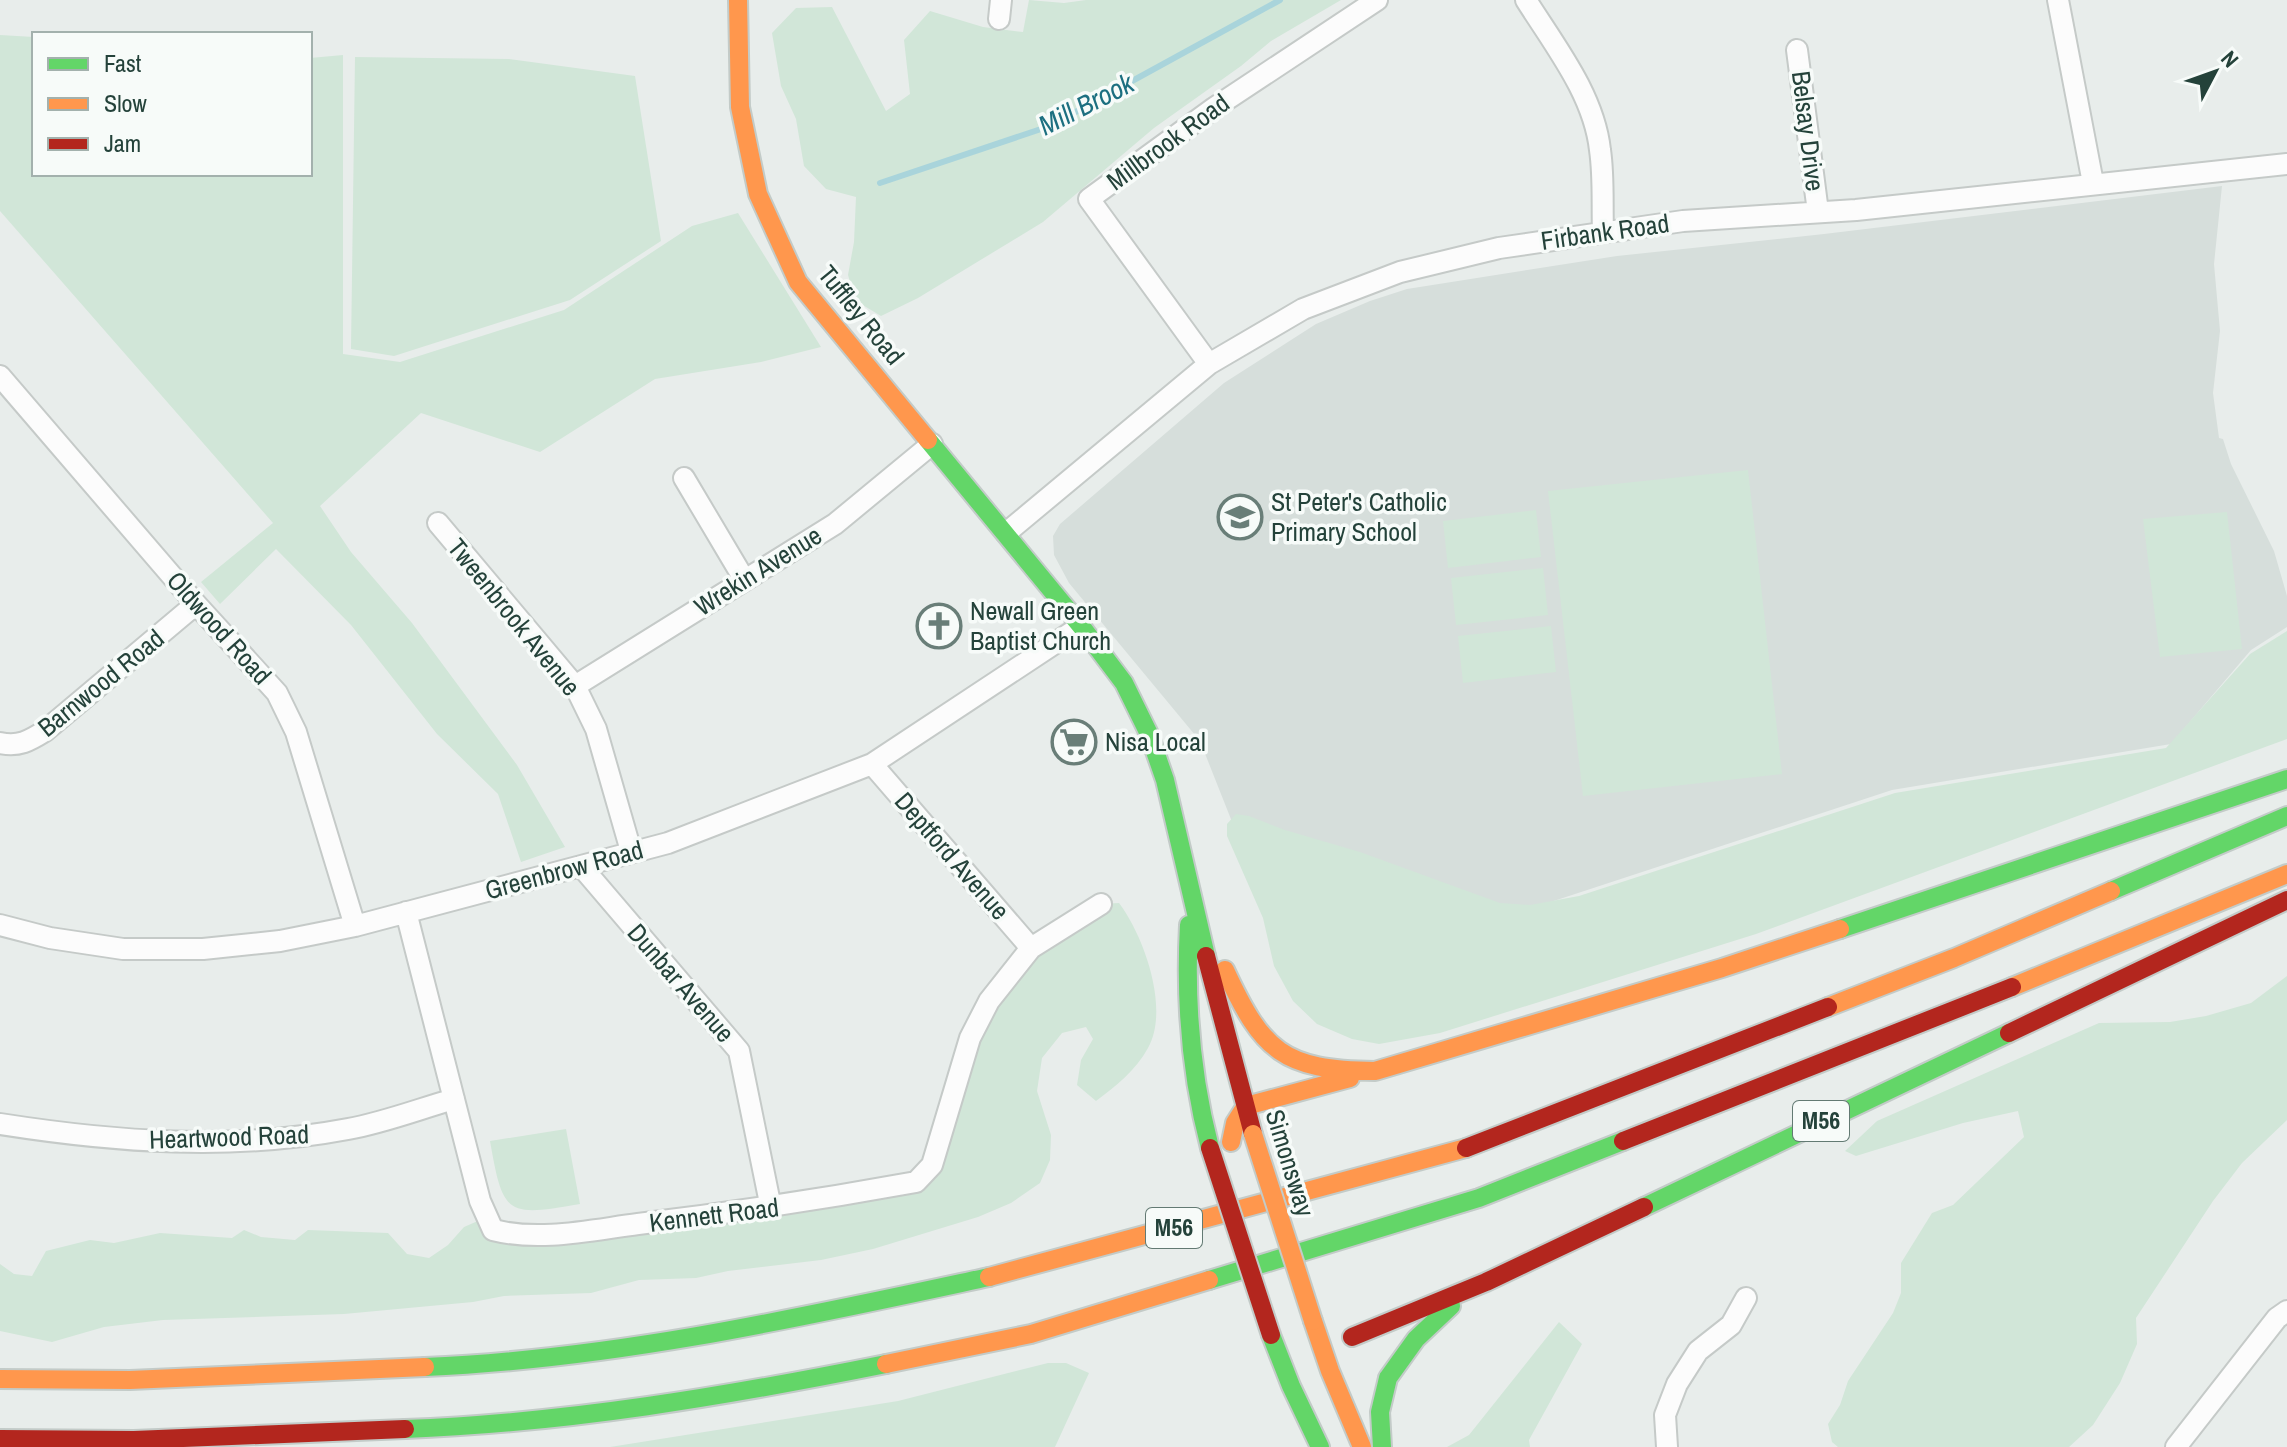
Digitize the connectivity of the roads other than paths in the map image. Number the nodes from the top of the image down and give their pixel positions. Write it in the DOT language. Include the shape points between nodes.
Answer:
graph roads {
  1 [pos="738,0"];
  2 [pos="1377,0"];
  3 [pos="1526,0"];
  4 [pos="2060,1"];
  5 [pos="1797,50"];
  6 [pos="2287,164"];
  7 [pos="2093,183"];
  8 [pos="1818,212"];
  9 [pos="1603,232"];
  10 [pos="1209,364"];
  11 [pos="0,376"];
  12 [pos="932,444"];
  13 [pos="684,478"];
  14 [pos="438,523"];
  15 [pos="1006,533"];
  16 [pos="744,579"];
  17 [pos="196,604"];
  18 [pos="1081,626"];
  19 [pos="575,686"];
  20 [pos="0,743"];
  21 [pos="872,764"];
  22 [pos="2287,779"];
  23 [pos="2287,816"];
  24 [pos="631,851"];
  25 [pos="581,866"];
  26 [pos="2287,874"];
  27 [pos="1191,887"];
  28 [pos="2287,900"];
  29 [pos="1101,904"];
  30 [pos="406,912"];
  31 [pos="0,925"];
  32 [pos="355,926"];
  33 [pos="1031,948"];
  34 [pos="1375,1071"];
  35 [pos="454,1099"];
  36 [pos="1246,1106"];
  37 [pos="0,1124"];
  38 [pos="771,1208"];
  39 [pos="1238,1232"];
  40 [pos="1486,1282"];
  41 [pos="1746,1298"];
  42 [pos="2287,1311"];
  43 [pos="1302,1354"];
  44 [pos="0,1379"];
  45 [pos="0,1439"];
  46 [pos="1320,1447"];
  47 [pos="1362,1447"];
  48 [pos="1382,1447"];
  49 [pos="1667,1447"];
  50 [pos="2176,1447"];
  1 -- 12 [label="main road, Tuffley Road" via="740,107 758,194 798,282"];
  2 -- 10 [label="street, Millbrook Road" via="1089,199"];
  3 -- 9 [label="street" via="1578,83 1596,129"];
  4 -- 7 [label="street"];
  5 -- 8 [label="street, Belsay Drive"];
  6 -- 7 [label="street, Firbank Road"];
  7 -- 8 [label="street, Firbank Road"];
  8 -- 9 [label="street, Firbank Road"];
  9 -- 10 [label="street, Firbank Road" via="1499,248 1400,272 1303,309"];
  10 -- 15 [label="street, Firbank Road"];
  11 -- 17 [label="street, Oldwood Road"];
  12 -- 15 [label="main road, Tuffley Road"];
  12 -- 16 [label="street, Wrekin Avenue" via="835,524"];
  13 -- 16 [label="street"];
  14 -- 19 [label="street, Tweenbrook Avenue"];
  15 -- 18 [label="main road, Simonsway"];
  16 -- 19 [label="street, Wrekin Avenue"];
  17 -- 20 [label="street, Barnwood Road" via="45,731 27,742"];
  17 -- 32 [label="street, Oldwood Road" via="277,693 296,732"];
  18 -- 21 [label="street, Greenbrow Road"];
  18 -- 27 [label="main road, Simonsway" via="1124,683 1149,734"];
  19 -- 24 [label="street, Tweenbrook Avenue" via="596,729"];
  21 -- 24 [label="street, Greenbrow Road" via="668,843"];
  21 -- 33 [label="street, Deptford Avenue"];
  22 -- 34 [label="main road" via="1722,968"];
  23 -- 44 [label="main road, M56" via="1954,958 1459,1151 1018,1271 750,1328 502,1364 130,1380"];
  24 -- 25 [label="street, Greenbrow Road"];
  25 -- 30 [label="street, Greenbrow Road"];
  25 -- 38 [label="street, Dunbar Avenue" via="739,1051"];
  26 -- 45 [label="main road, M56" via="1479,1198 1031,1334 746,1392 495,1426 134,1440"];
  27 -- 34 [label="main road" via="1248,1020 1261,1037 1308,1067"];
  27 -- 36 [label="main road, Simonsway"];
  27 -- 39 [label="main road, Simonsway, bridge" via="1186,984 1202,1118"];
  28 -- 40 [label="main road, M56"];
  29 -- 33 [label="street, Kennett Road"];
  30 -- 32 [label="street, Greenbrow Road"];
  30 -- 35 [label="street, Kennett Road"];
  31 -- 32 [label="street, Greenbrow Road" via="50,938 155,949 280,941"];
  33 -- 38 [label="street, Kennett Road" via="989,1001 970,1038 932,1165 916,1182"];
  34 -- 36 [label="main road"];
  35 -- 37 [label="street, Heartwood Road" via="349,1129 260,1139 171,1143"];
  35 -- 38 [label="street, Kennett Road" via="480,1201 493,1230 519,1236 572,1232"];
  36 -- 39 [label="main road" via="1231,1142 1244,1204"];
  36 -- 43 [label="main road, Simonsway, bridge" via="1313,1321"];
  39 -- 43 [label="main road, Simonsway, bridge" via="1271,1335"];
  40 -- 43 [label="main road, M56"];
  40 -- 48 [label="main road, M56" via="1423,1330 1388,1378 1381,1395"];
  41 -- 49 [label="street" via="1731,1325 1698,1351 1677,1384 1665,1415"];
  42 -- 50 [label="street"];
  43 -- 46 [label="main road, Simonsway" via="1291,1386"];
  43 -- 47 [label="main road, Simonsway"];
}
